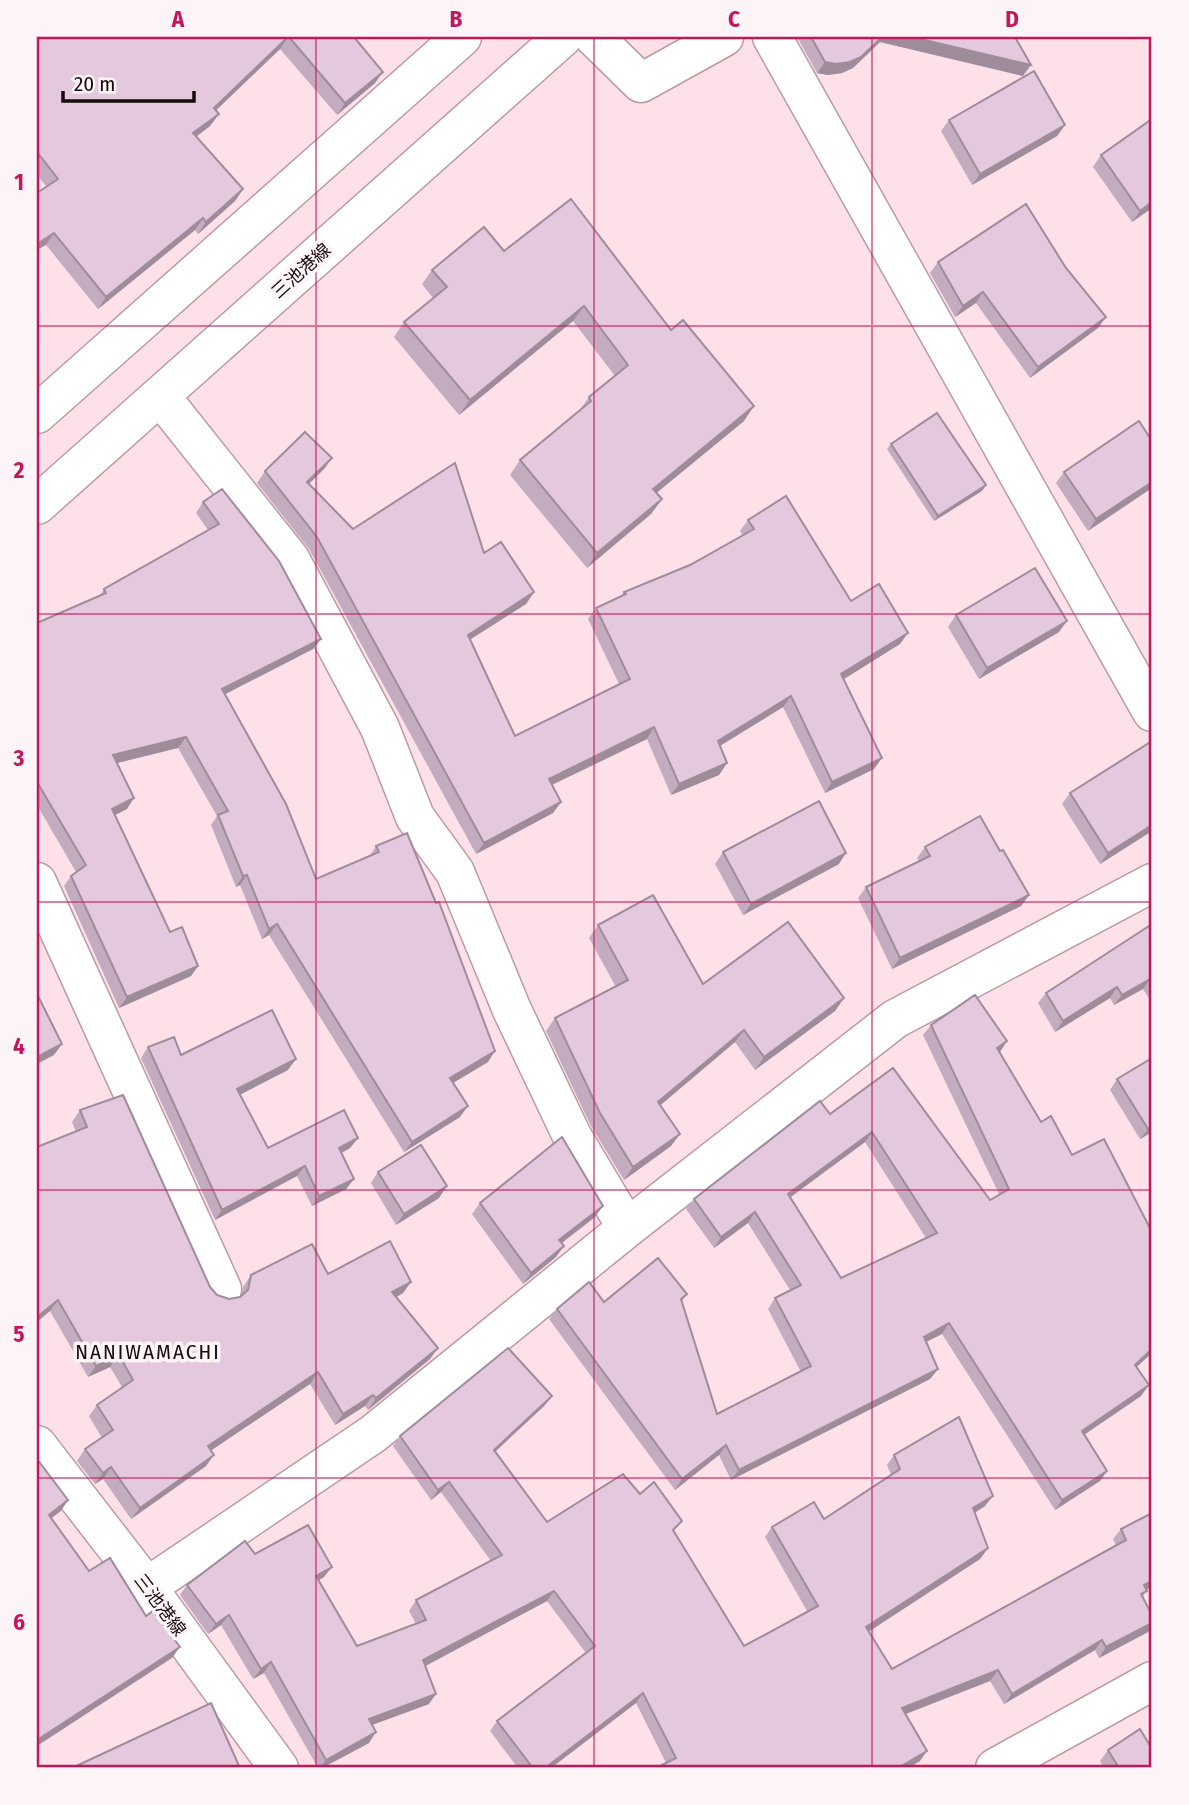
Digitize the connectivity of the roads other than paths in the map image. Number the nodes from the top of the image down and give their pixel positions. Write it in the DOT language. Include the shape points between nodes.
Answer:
graph roads {
  1 [pos="462,37"];
  2 [pos="563,37"];
  3 [pos="594,37"];
  4 [pos="724,37"];
  5 [pos="772,37"];
  6 [pos="161,397"];
  7 [pos="37,414"];
  8 [pos="37,505"];
  9 [pos="1152,712"];
  10 [pos="37,882"];
  11 [pos="1152,883"];
  12 [pos="627,1228"];
  13 [pos="222,1289"];
  14 [pos="37,1445"];
  15 [pos="147,1587"];
  16 [pos="1152,1681"];
  17 [pos="279,1768"];
  18 [pos="995,1768"];
  1 -- 7 [label="street"];
  2 -- 6 [label="street, 三池港線"];
  3 -- 4 [label="street" via="641,83"];
  5 -- 9 [label="street"];
  6 -- 8 [label="street, 三池港線"];
  6 -- 12 [label="street" via="290,559 380,728 415,817 455,872 512,1010 572,1136"];
  10 -- 13 [label="street"];
  11 -- 12 [label="street" via="895,1018"];
  12 -- 15 [label="street" via="373,1434"];
  14 -- 15 [label="street, 三池港線"];
  15 -- 17 [label="street, 三池港線"];
  16 -- 18 [label="street"];
}
